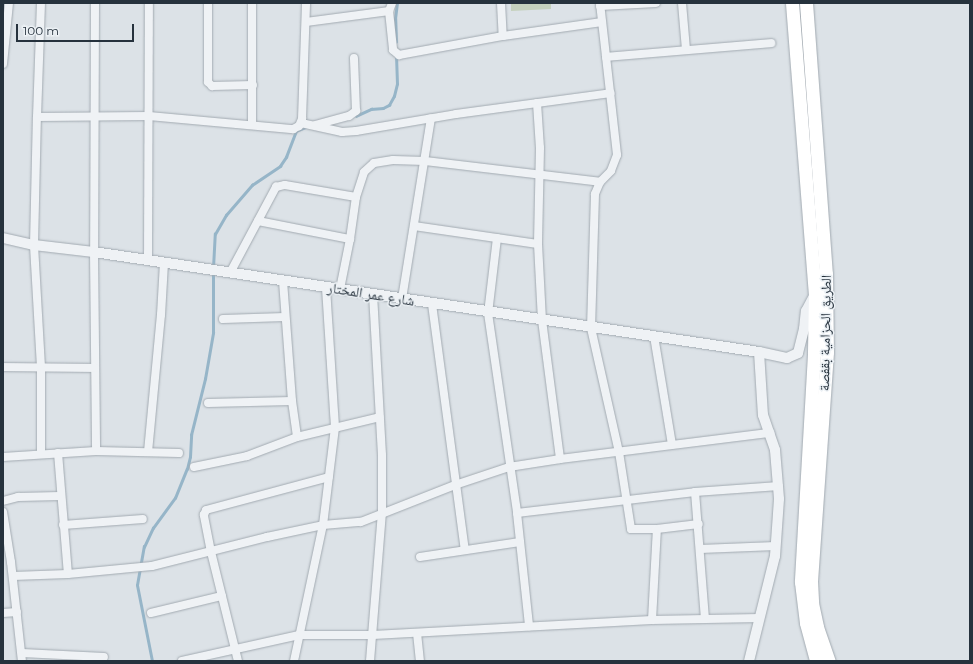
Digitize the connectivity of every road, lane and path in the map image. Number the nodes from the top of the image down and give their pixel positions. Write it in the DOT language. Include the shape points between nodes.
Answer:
graph roads {
  1 [pos="9,3"];
  2 [pos="41,3"];
  3 [pos="95,3"];
  4 [pos="149,3"];
  5 [pos="208,3"];
  6 [pos="252,3"];
  7 [pos="306,3"];
  8 [pos="392,3"];
  9 [pos="501,3"];
  10 [pos="656,3"];
  11 [pos="682,3"];
  12 [pos="792,3"];
  13 [pos="806,3"];
  14 [pos="600,5"];
  15 [pos="389,11"];
  16 [pos="306,22"];
  17 [pos="602,22"];
  18 [pos="503,36"];
  19 [pos="772,43"];
  20 [pos="686,50"];
  21 [pos="606,57"];
  22 [pos="354,58"];
  23 [pos="3,64"];
  24 [pos="253,85"];
  25 [pos="611,93"];
  26 [pos="537,103"];
  27 [pos="95,116"];
  28 [pos="149,116"];
  29 [pos="36,117"];
  30 [pos="431,118"];
  31 [pos="301,123"];
  32 [pos="252,124"];
  33 [pos="314,125"];
  34 [pos="425,161"];
  35 [pos="539,175"];
  36 [pos="600,182"];
  37 [pos="356,197"];
  38 [pos="258,221"];
  39 [pos="414,226"];
  40 [pos="3,238"];
  41 [pos="497,238"];
  42 [pos="350,239"];
  43 [pos="538,244"];
  44 [pos="34,245"];
  45 [pos="94,252"];
  46 [pos="148,261"];
  47 [pos="164,263"];
  48 [pos="230,273"];
  49 [pos="283,281"];
  50 [pos="326,287"];
  51 [pos="340,289"];
  52 [pos="373,294"];
  53 [pos="815,294"];
  54 [pos="402,299"];
  55 [pos="432,304"];
  56 [pos="488,313"];
  57 [pos="285,317"];
  58 [pos="224,319"];
  59 [pos="542,320"];
  60 [pos="591,328"];
  61 [pos="654,336"];
  62 [pos="759,352"];
  63 [pos="41,367"];
  64 [pos="3,368"];
  65 [pos="95,368"];
  66 [pos="292,402"];
  67 [pos="208,403"];
  68 [pos="380,417"];
  69 [pos="335,427"];
  70 [pos="770,433"];
  71 [pos="297,437"];
  72 [pos="672,445"];
  73 [pos="96,451"];
  74 [pos="148,452"];
  75 [pos="619,452"];
  76 [pos="179,453"];
  77 [pos="41,454"];
  78 [pos="58,454"];
  79 [pos="3,457"];
  80 [pos="560,459"];
  81 [pos="194,467"];
  82 [pos="509,467"];
  83 [pos="329,477"];
  84 [pos="455,485"];
  85 [pos="779,486"];
  86 [pos="695,492"];
  87 [pos="60,496"];
  88 [pos="626,500"];
  89 [pos="3,501"];
  90 [pos="3,512"];
  91 [pos="382,513"];
  92 [pos="517,513"];
  93 [pos="143,518"];
  94 [pos="699,524"];
  95 [pos="63,525"];
  96 [pos="322,525"];
  97 [pos="657,529"];
  98 [pos="520,542"];
  99 [pos="776,546"];
  100 [pos="700,549"];
  101 [pos="465,550"];
  102 [pos="211,552"];
  103 [pos="6,554"];
  104 [pos="420,557"];
  105 [pos="68,574"];
  106 [pos="13,576"];
  107 [pos="222,596"];
  108 [pos="17,612"];
  109 [pos="3,613"];
  110 [pos="152,613"];
  111 [pos="705,618"];
  112 [pos="760,618"];
  113 [pos="652,620"];
  114 [pos="529,626"];
  115 [pos="417,633"];
  116 [pos="299,635"];
  117 [pos="373,635"];
  118 [pos="236,648"];
  119 [pos="22,657"];
  120 [pos="104,657"];
  121 [pos="182,661"];
  122 [pos="238,661"];
  123 [pos="294,661"];
  124 [pos="370,661"];
  125 [pos="420,661"];
  126 [pos="747,661"];
  127 [pos="816,661"];
  128 [pos="829,661"];
  1 -- 23 [label="street"];
  2 -- 29 [label="street"];
  3 -- 27 [label="street"];
  4 -- 28 [label="street"];
  5 -- 24 [label="street" via="207,78 210,84"];
  6 -- 24 [label="street"];
  7 -- 16 [label="street"];
  8 -- 15 [label="street"];
  9 -- 18 [label="street"];
  10 -- 14 [label="street"];
  11 -- 20 [label="street"];
  12 -- 53 [label="main road, الطريق الحزامية بقفصة"];
  13 -- 128 [label="main road, الطريق الحزامية بقفصة" via="826,274 827,336 811,581 816,621"];
  14 -- 17 [label="street"];
  15 -- 16 [label="street"];
  15 -- 18 [label="street" via="393,50 399,55"];
  16 -- 31 [label="street"];
  17 -- 18 [label="street"];
  17 -- 21 [label="street"];
  19 -- 20 [label="street"];
  20 -- 21 [label="street"];
  21 -- 25 [label="street"];
  22 -- 33 [label="street" via="356,112"];
  24 -- 32 [label="street"];
  25 -- 26 [label="street"];
  25 -- 36 [label="street" via="617,155 611,171"];
  26 -- 30 [label="street"];
  26 -- 35 [label="street"];
  27 -- 28 [label="street"];
  27 -- 29 [label="street"];
  27 -- 45 [label="street"];
  28 -- 32 [label="street"];
  28 -- 46 [label="street"];
  29 -- 44 [label="street"];
  30 -- 33 [label="street" via="342,132"];
  30 -- 34 [label="street"];
  31 -- 32 [label="street" via="293,129"];
  31 -- 33 [label="street"];
  34 -- 35 [label="street"];
  34 -- 37 [label="street" via="392,160 370,165 364,172"];
  34 -- 39 [label="street"];
  35 -- 36 [label="street"];
  35 -- 43 [label="street"];
  36 -- 60 [label="street" via="595,201"];
  37 -- 38 [label="street" via="280,186 274,189"];
  37 -- 42 [label="street"];
  38 -- 42 [label="street"];
  38 -- 48 [label="street"];
  39 -- 41 [label="street"];
  39 -- 54 [label="street"];
  40 -- 44 [label="street, شارع عمر المختار"];
  41 -- 43 [label="street"];
  41 -- 56 [label="street"];
  42 -- 51 [label="street"];
  43 -- 59 [label="street"];
  44 -- 45 [label="street, شارع عمر المختار"];
  44 -- 63 [label="street"];
  45 -- 46 [label="street, شارع عمر المختار"];
  45 -- 65 [label="street"];
  46 -- 47 [label="street, شارع عمر المختار"];
  47 -- 48 [label="street, شارع عمر المختار"];
  47 -- 74 [label="street"];
  48 -- 49 [label="street, شارع عمر المختار"];
  49 -- 50 [label="street, شارع عمر المختار"];
  49 -- 57 [label="street"];
  50 -- 51 [label="street, شارع عمر المختار"];
  50 -- 69 [label="street"];
  51 -- 52 [label="street, شارع عمر المختار"];
  52 -- 54 [label="street, شارع عمر المختار"];
  52 -- 68 [label="street"];
  53 -- 62 [label="street, شارع عمر المختار" via="806,311 798,353 787,358"];
  53 -- 127 [label="main road, الطريق الحزامية بقفصة" via="802,582 806,623"];
  54 -- 55 [label="street, شارع عمر المختار"];
  55 -- 56 [label="street, شارع عمر المختار"];
  55 -- 84 [label="street"];
  56 -- 59 [label="street, شارع عمر المختار"];
  56 -- 82 [label="street"];
  57 -- 58 [label="street"];
  57 -- 66 [label="street"];
  59 -- 60 [label="street, شارع عمر المختار"];
  59 -- 80 [label="street"];
  60 -- 61 [label="street, شارع عمر المختار"];
  60 -- 75 [label="street"];
  61 -- 62 [label="street, شارع عمر المختار"];
  61 -- 72 [label="street"];
  62 -- 70 [label="street" via="763,415"];
  63 -- 64 [label="street"];
  63 -- 65 [label="street"];
  63 -- 77 [label="street"];
  65 -- 73 [label="street"];
  66 -- 67 [label="street"];
  66 -- 71 [label="street"];
  68 -- 69 [label="street"];
  68 -- 91 [label="street"];
  69 -- 71 [label="street"];
  69 -- 83 [label="street"];
  70 -- 72 [label="street"];
  70 -- 85 [label="street" via="775,450"];
  71 -- 81 [label="street" via="247,456"];
  72 -- 75 [label="street"];
  73 -- 74 [label="street"];
  73 -- 78 [label="street"];
  74 -- 76 [label="street"];
  75 -- 80 [label="street"];
  75 -- 88 [label="street"];
  77 -- 78 [label="street"];
  77 -- 79 [label="street"];
  78 -- 87 [label="street"];
  80 -- 82 [label="street"];
  82 -- 84 [label="street"];
  82 -- 92 [label="street"];
  83 -- 96 [label="street"];
  83 -- 102 [label="street" via="208,508 204,515"];
  84 -- 91 [label="street"];
  84 -- 101 [label="street"];
  85 -- 86 [label="street"];
  85 -- 99 [label="street"];
  86 -- 88 [label="street"];
  86 -- 94 [label="street"];
  87 -- 89 [label="street" via="18,497"];
  87 -- 95 [label="street"];
  88 -- 92 [label="street"];
  88 -- 97 [label="street" via="632,529"];
  90 -- 103 [label="street"];
  91 -- 96 [label="street" via="361,522"];
  91 -- 117 [label="street"];
  92 -- 98 [label="street"];
  93 -- 95 [label="street"];
  94 -- 97 [label="street"];
  94 -- 100 [label="street"];
  95 -- 105 [label="street"];
  96 -- 102 [label="street"];
  96 -- 116 [label="street"];
  97 -- 113 [label="street"];
  98 -- 101 [label="street"];
  98 -- 114 [label="street"];
  99 -- 100 [label="street"];
  99 -- 112 [label="street"];
  100 -- 111 [label="street"];
  101 -- 104 [label="street"];
  102 -- 105 [label="street" via="152,566"];
  102 -- 107 [label="street"];
  103 -- 106 [label="street"];
  105 -- 106 [label="street"];
  106 -- 108 [label="street"];
  107 -- 110 [label="street"];
  107 -- 118 [label="street"];
  108 -- 109 [label="street"];
  108 -- 119 [label="street"];
  111 -- 112 [label="street"];
  111 -- 113 [label="street"];
  112 -- 126 [label="street"];
  113 -- 114 [label="street"];
  114 -- 115 [label="street"];
  115 -- 117 [label="street"];
  115 -- 125 [label="street"];
  116 -- 117 [label="street"];
  116 -- 118 [label="street"];
  116 -- 123 [label="street"];
  117 -- 124 [label="street"];
  118 -- 121 [label="street"];
  118 -- 122 [label="street"];
  119 -- 120 [label="street"];
}
